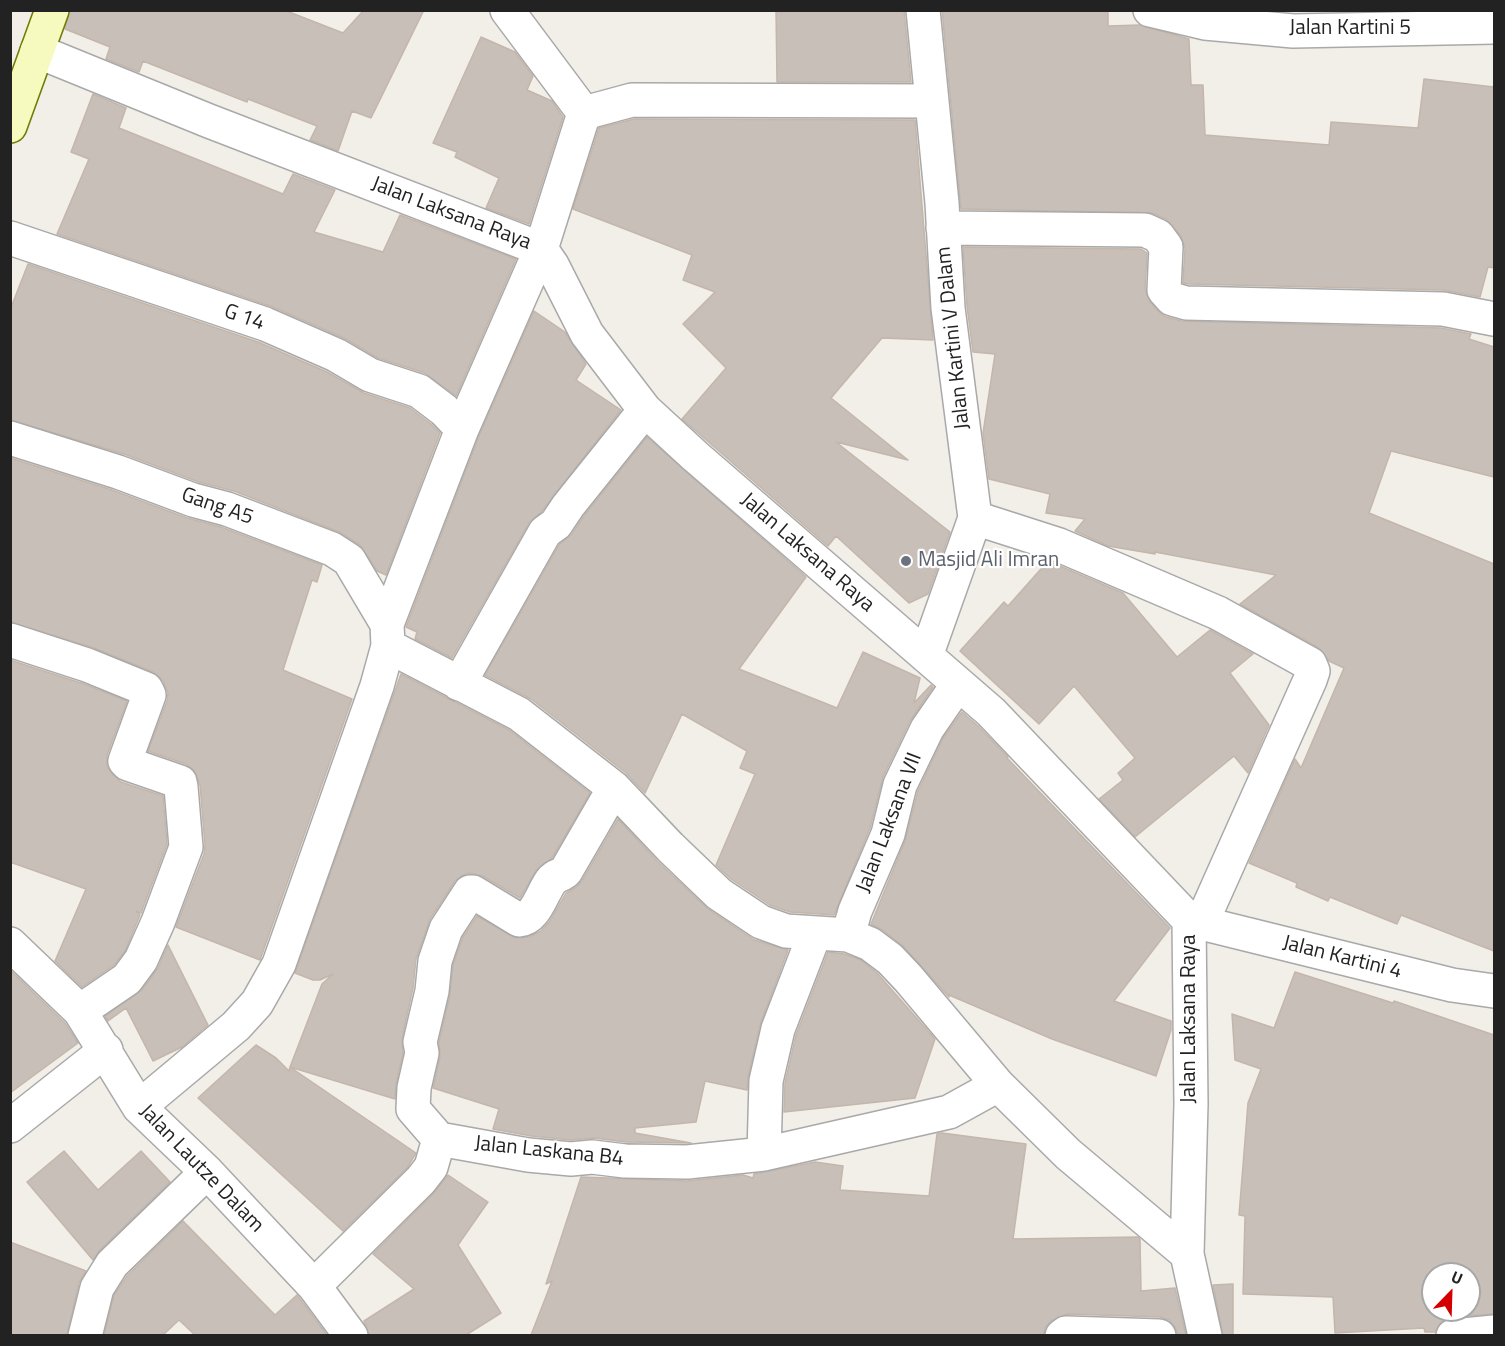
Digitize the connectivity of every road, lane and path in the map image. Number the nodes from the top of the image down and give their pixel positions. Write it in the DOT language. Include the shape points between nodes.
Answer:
graph roads {
  1 [pos="52,10"];
  2 [pos="507,10"];
  3 [pos="923,10"];
  4 [pos="1150,10"];
  5 [pos="1207,17"];
  6 [pos="1494,27"];
  7 [pos="38,51"];
  8 [pos="931,101"];
  9 [pos="584,113"];
  10 [pos="10,126"];
  11 [pos="943,228"];
  12 [pos="10,238"];
  13 [pos="541,249"];
  14 [pos="1494,319"];
  15 [pos="645,410"];
  16 [pos="462,429"];
  17 [pos="10,438"];
  18 [pos="975,518"];
  19 [pos="388,635"];
  20 [pos="10,640"];
  21 [pos="926,657"];
  22 [pos="459,684"];
  23 [pos="958,684"];
  24 [pos="614,788"];
  25 [pos="1196,921"];
  26 [pos="815,933"];
  27 [pos="848,934"];
  28 [pos="10,944"];
  29 [pos="1494,991"];
  30 [pos="80,1011"];
  31 [pos="105,1050"];
  32 [pos="998,1084"];
  33 [pos="139,1107"];
  34 [pos="10,1126"];
  35 [pos="439,1139"];
  36 [pos="765,1154"];
  37 [pos="207,1172"];
  38 [pos="1187,1254"];
  39 [pos="314,1286"];
  40 [pos="1494,1332"];
  41 [pos="85,1335"];
  42 [pos="351,1335"];
  43 [pos="1062,1335"];
  44 [pos="1159,1335"];
  45 [pos="1205,1335"];
  46 [pos="1453,1335"];
  1 -- 7 [label="street"];
  2 -- 9 [label="street"];
  3 -- 8 [label="street, Jalan Kartini V Dalam"];
  4 -- 5 [label="street"];
  5 -- 6 [label="street, Jalan Kartini 5" via="1293,31"];
  7 -- 10 [label="street"];
  7 -- 13 [label="street, Jalan Laksana Raya"];
  8 -- 9 [label="street" via="632,100"];
  8 -- 11 [label="street, Jalan Kartini V Dalam"];
  9 -- 13 [label="street"];
  11 -- 14 [label="street" via="1145,230 1158,236 1166,247 1164,290 1172,299 1186,303 1443,309"];
  11 -- 18 [label="street, Jalan Kartini V Dalam" via="948,308"];
  12 -- 16 [label="street, G 14" via="265,324 336,355 370,375 419,391"];
  13 -- 15 [label="street, Jalan Laksana Raya" via="587,334"];
  13 -- 16 [label="street"];
  15 -- 21 [label="street, Jalan Laksana Raya"];
  15 -- 22 [label="street" via="556,524 544,532"];
  16 -- 19 [label="street"];
  17 -- 19 [label="street, Gang A5" via="227,509 332,549 349,560"];
  18 -- 21 [label="street, Jalan Kartini V Dalam"];
  18 -- 25 [label="street" via="1059,545 1218,613 1310,664 1310,680"];
  19 -- 22 [label="street"];
  19 -- 33 [label="street" via="377,686 270,983 236,1026"];
  20 -- 30 [label="street" via="87,664 146,689 149,695 125,761 180,782 181,787 186,846 141,960 127,979"];
  21 -- 23 [label="street, Jalan Laksana Raya"];
  22 -- 24 [label="street" via="519,714"];
  23 -- 25 [label="street, Jalan Laksana Raya" via="991,712"];
  23 -- 27 [label="street, Jalan Laksana VII" via="927,729 900,785 888,834"];
  24 -- 26 [label="street" via="719,894 761,922 786,931"];
  24 -- 35 [label="street" via="566,871 556,875 532,913 519,920 470,892 446,929 435,962 412,1101 414,1109"];
  25 -- 29 [label="street, Jalan Kartini 4" via="1452,985"];
  25 -- 38 [label="street, Jalan Laksana Raya"];
  26 -- 27 [label="street"];
  26 -- 36 [label="street" via="774,1042 766,1081"];
  27 -- 32 [label="street" via="890,959"];
  28 -- 30 [label="street, Jalan Lautze Dalam"];
  30 -- 31 [label="street, Jalan Lautze Dalam"];
  31 -- 33 [label="street, Jalan Lautze Dalam"];
  31 -- 34 [label="street"];
  32 -- 36 [label="street, Jalan Laskana B4" via="949,1112"];
  32 -- 38 [label="street" via="1068,1154"];
  33 -- 37 [label="street, Jalan Lautze Dalam"];
  35 -- 36 [label="street, Jalan Laskana B4" via="571,1159 687,1162"];
  35 -- 39 [label="street" via="431,1167 421,1180"];
  37 -- 39 [label="street, Jalan Lautze Dalam"];
  37 -- 41 [label="street" via="112,1264 97,1288"];
  38 -- 45 [label="street, Jalan Laksana Raya"];
  39 -- 42 [label="street, Jalan Lautze Dalam"];
  40 -- 46 [label="street"];
  43 -- 44 [label="street"];
}
